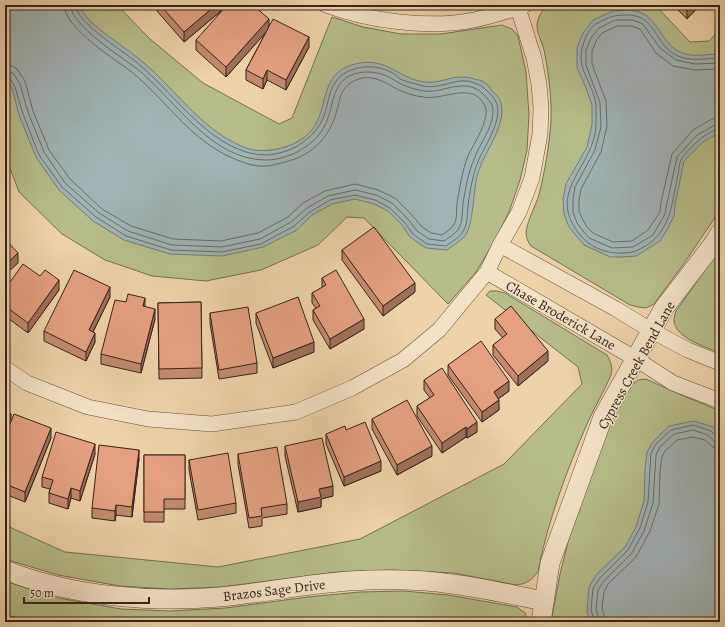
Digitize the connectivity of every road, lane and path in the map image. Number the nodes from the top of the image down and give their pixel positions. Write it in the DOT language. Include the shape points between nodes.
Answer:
graph roads {
  1 [pos="326,5"];
  2 [pos="521,7"];
  3 [pos="720,233"];
  4 [pos="500,245"];
  5 [pos="487,272"];
  6 [pos="652,332"];
  7 [pos="636,358"];
  8 [pos="720,363"];
  9 [pos="5,368"];
  10 [pos="720,401"];
  11 [pos="5,570"];
  12 [pos="544,601"];
  13 [pos="541,622"];
  1 -- 2 [label="street" via="380,20 429,24 473,20"];
  2 -- 4 [label="street" via="539,84 540,134 532,178 519,212"];
  3 -- 6 [label="street, Cypress Creek Bend Lane" via="664,308"];
  4 -- 5 [label="street"];
  4 -- 6 [label="street" via="616,309"];
  5 -- 7 [label="street, Chase Broderick Lane"];
  5 -- 9 [label="street" via="439,330 403,360 352,388 296,412 212,424 148,419 88,407 27,383"];
  6 -- 7 [label="street, Cypress Creek Bend Lane"];
  6 -- 8 [label="street"];
  7 -- 10 [label="street, Chase Broderick Lane" via="673,383"];
  7 -- 12 [label="street, Cypress Creek Bend Lane" via="603,417 550,563"];
  11 -- 12 [label="street, Brazos Sage Drive" via="48,584 114,596 168,599 219,597 349,581 403,580 451,584"];
  12 -- 13 [label="street, Cypress Creek Bend Lane"];
}
